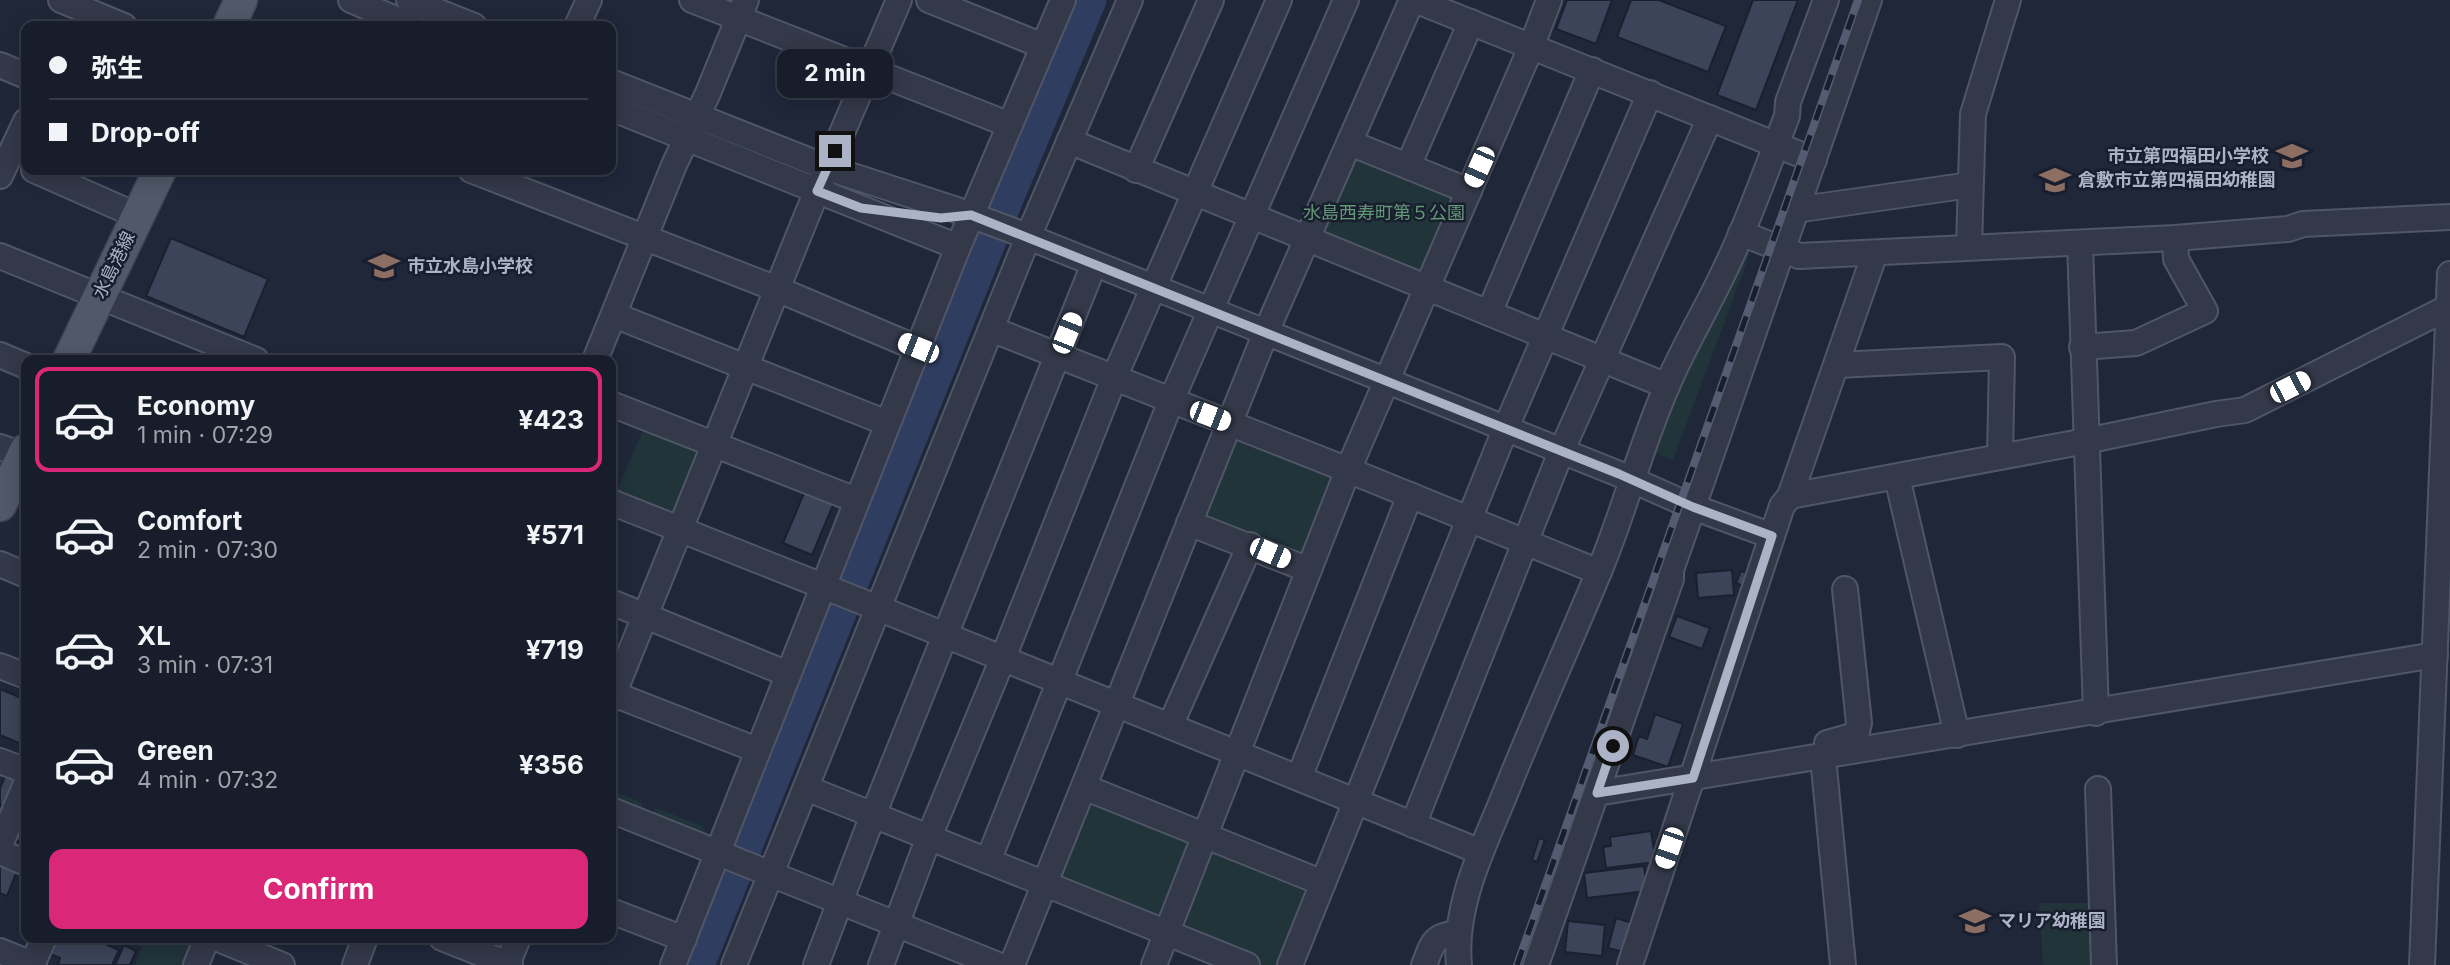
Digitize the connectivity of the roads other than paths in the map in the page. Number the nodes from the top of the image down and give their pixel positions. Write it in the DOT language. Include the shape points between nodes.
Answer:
graph roads {
  1 [pos="241,0"];
  2 [pos="351,0"];
  3 [pos="589,0"];
  4 [pos="692,0"];
  5 [pos="899,0"];
  6 [pos="929,0"];
  7 [pos="1063,0"];
  8 [pos="1130,0"];
  9 [pos="1211,0"];
  10 [pos="1279,0"];
  11 [pos="1346,0"];
  12 [pos="1413,0"];
  13 [pos="1549,0"];
  14 [pos="1826,0"];
  15 [pos="1869,0"];
  16 [pos="2008,0"];
  17 [pos="75,9"];
  18 [pos="742,9"];
  19 [pos="404,15"];
  20 [pos="110,21"];
  21 [pos="231,21"];
  22 [pos="442,21"];
  23 [pos="579,21"];
  24 [pos="1471,22"];
  25 [pos="1532,45"];
  26 [pos="1043,46"];
  27 [pos="0,65"];
  28 [pos="870,69"];
  29 [pos="1592,70"];
  30 [pos="21,74"];
  31 [pos="616,84"];
  32 [pos="1650,93"];
  33 [pos="616,110"];
  34 [pos="697,117"];
  35 [pos="1710,118"];
  36 [pos="1010,125"];
  37 [pos="21,134"];
  38 [pos="686,139"];
  39 [pos="1069,141"];
  40 [pos="1350,143"];
  41 [pos="1776,145"];
  42 [pos="1814,160"];
  43 [pos="9,164"];
  44 [pos="1408,166"];
  45 [pos="828,168"];
  46 [pos="1136,170"];
  47 [pos="45,175"];
  48 [pos="158,175"];
  49 [pos="484,175"];
  50 [pos="1970,185"];
  51 [pos="817,191"];
  52 [pos="1469,191"];
  53 [pos="1194,194"];
  54 [pos="861,208"];
  55 [pos="1796,210"];
  56 [pos="138,216"];
  57 [pos="2450,217"];
  58 [pos="979,218"];
  59 [pos="1252,218"];
  60 [pos="1741,233"];
  61 [pos="1019,234"];
  62 [pos="645,237"];
  63 [pos="2175,238"];
  64 [pos="1307,240"];
  65 [pos="2080,243"];
  66 [pos="958,247"];
  67 [pos="1969,247"];
  68 [pos="1782,250"];
  69 [pos="1875,253"];
  70 [pos="0,256"];
  71 [pos="1094,264"];
  72 [pos="2450,274"];
  73 [pos="1153,287"];
  74 [pos="1426,288"];
  75 [pos="777,289"];
  76 [pos="99,297"];
  77 [pos="2449,307"];
  78 [pos="1211,310"];
  79 [pos="1489,313"];
  80 [pos="614,315"];
  81 [pos="990,330"];
  82 [pos="1266,332"];
  83 [pos="1546,336"];
  84 [pos="2082,347"];
  85 [pos="918,348"];
  86 [pos="0,355"];
  87 [pos="71,355"];
  88 [pos="235,355"];
  89 [pos="597,355"];
  90 [pos="1058,356"];
  91 [pos="1603,359"];
  92 [pos="21,364"];
  93 [pos="1838,365"];
  94 [pos="745,367"];
  95 [pos="1114,378"];
  96 [pos="1386,382"];
  97 [pos="1667,386"];
  98 [pos="1171,401"];
  99 [pos="616,406"];
  100 [pos="887,423"];
  101 [pos="1229,424"];
  102 [pos="1505,430"];
  103 [pos="2086,441"];
  104 [pos="713,444"];
  105 [pos="19,452"];
  106 [pos="1561,452"];
  107 [pos="2000,457"];
  108 [pos="1348,470"];
  109 [pos="1897,477"];
  110 [pos="1632,480"];
  111 [pos="1410,495"];
  112 [pos="1790,496"];
  113 [pos="856,500"];
  114 [pos="616,504"];
  115 [pos="0,505"];
  116 [pos="1693,507"];
  117 [pos="1469,519"];
  118 [pos="1189,523"];
  119 [pos="680,529"];
  120 [pos="1772,536"];
  121 [pos="1526,543"];
  122 [pos="1250,545"];
  123 [pos="0,564"];
  124 [pos="1309,570"];
  125 [pos="1599,572"];
  126 [pos="21,573"];
  127 [pos="2444,578"];
  128 [pos="1845,590"];
  129 [pos="850,597"];
  130 [pos="616,603"];
  131 [pos="644,615"];
  132 [pos="946,635"];
  133 [pos="2435,655"];
  134 [pos="1003,659"];
  135 [pos="0,666"];
  136 [pos="21,674"];
  137 [pos="788,674"];
  138 [pos="1060,682"];
  139 [pos="616,685"];
  140 [pos="616,697"];
  141 [pos="1117,705"];
  142 [pos="2096,713"];
  143 [pos="1170,726"];
  144 [pos="1956,735"];
  145 [pos="757,750"];
  146 [pos="1236,753"];
  147 [pos="1826,757"];
  148 [pos="0,761"];
  149 [pos="21,769"];
  150 [pos="1298,778"];
  151 [pos="1693,778"];
  152 [pos="1084,787"];
  153 [pos="806,788"];
  154 [pos="2098,789"];
  155 [pos="1597,793"];
  156 [pos="21,796"];
  157 [pos="1356,802"];
  158 [pos="616,812"];
  159 [pos="873,815"];
  160 [pos="1413,825"];
  161 [pos="1205,835"];
  162 [pos="929,837"];
  163 [pos="0,845"];
  164 [pos="0,852"];
  165 [pos="1481,852"];
  166 [pos="21,861"];
  167 [pos="988,861"];
  168 [pos="745,863"];
  169 [pos="1323,883"];
  170 [pos="1045,884"];
  171 [pos="840,901"];
  172 [pos="616,913"];
  173 [pos="897,924"];
  174 [pos="1167,933"];
  175 [pos="1458,933"];
  176 [pos="684,939"];
  177 [pos="42,943"];
  178 [pos="205,943"];
  179 [pos="228,943"];
  180 [pos="363,943"];
  181 [pos="454,943"];
  182 [pos="516,943"];
  183 [pos="0,951"];
  184 [pos="737,964"];
  185 [pos="33,965"];
  186 [pos="196,965"];
  187 [pos="282,965"];
  188 [pos="355,965"];
  189 [pos="508,965"];
  190 [pos="673,965"];
  191 [pos="816,965"];
  192 [pos="881,965"];
  193 [pos="998,965"];
  194 [pos="1013,965"];
  195 [pos="1154,965"];
  196 [pos="1247,965"];
  197 [pos="1290,965"];
  198 [pos="1424,965"];
  199 [pos="1459,965"];
  200 [pos="1536,965"];
  201 [pos="1630,965"];
  202 [pos="1843,965"];
  203 [pos="2104,965"];
  204 [pos="2422,965"];
  1 -- 21 [label="main road"];
  2 -- 19 [label="street"];
  3 -- 23 [label="street"];
  4 -- 18 [label="street"];
  5 -- 28 [label="street"];
  6 -- 26 [label="street"];
  7 -- 26 [label="street"];
  8 -- 39 [label="street"];
  9 -- 46 [label="street"];
  10 -- 53 [label="street"];
  11 -- 59 [label="street"];
  12 -- 24 [label="street"];
  12 -- 40 [label="street"];
  13 -- 25 [label="street"];
  14 -- 41 [label="street"];
  15 -- 42 [label="street"];
  16 -- 50 [label="street" via="1973,114"];
  17 -- 20 [label="street"];
  18 -- 28 [label="street"];
  18 -- 34 [label="street"];
  19 -- 22 [label="street"];
  24 -- 25 [label="street"];
  24 -- 44 [label="street"];
  25 -- 29 [label="street"];
  25 -- 52 [label="street"];
  26 -- 36 [label="street"];
  27 -- 30 [label="street"];
  28 -- 36 [label="street"];
  28 -- 45 [label="street"];
  29 -- 32 [label="street"];
  29 -- 79 [label="street"];
  31 -- 34 [label="street"];
  32 -- 35 [label="street"];
  32 -- 83 [label="street"];
  33 -- 38 [label="street"];
  34 -- 38 [label="street"];
  34 -- 45 [label="street"];
  35 -- 41 [label="street"];
  35 -- 91 [label="street"];
  36 -- 58 [label="street"];
  37 -- 43 [label="street"];
  38 -- 51 [label="street"];
  38 -- 62 [label="street"];
  39 -- 46 [label="street"];
  39 -- 61 [label="street"];
  40 -- 44 [label="street"];
  40 -- 64 [label="street"];
  41 -- 42 [label="street"];
  41 -- 60 [label="street"];
  42 -- 55 [label="street"];
  44 -- 52 [label="street"];
  45 -- 51 [label="street"];
  45 -- 58 [label="street"];
  46 -- 53 [label="street"];
  47 -- 56 [label="street"];
  48 -- 56 [label="main road, 水島港線"];
  49 -- 62 [label="street"];
  50 -- 55 [label="street"];
  50 -- 67 [label="street"];
  51 -- 54 [label="street"];
  51 -- 75 [label="street"];
  52 -- 74 [label="street"];
  53 -- 59 [label="street"];
  53 -- 73 [label="street"];
  54 -- 58 [label="street"];
  54 -- 66 [label="street"];
  55 -- 68 [label="street"];
  56 -- 76 [label="main road, 水島港線"];
  57 -- 63 [label="street" via="2303,224"];
  58 -- 61 [label="street"];
  58 -- 66 [label="street"];
  59 -- 64 [label="street"];
  59 -- 78 [label="street"];
  60 -- 68 [label="street"];
  60 -- 97 [label="street"];
  61 -- 71 [label="street"];
  61 -- 81 [label="street"];
  62 -- 75 [label="street"];
  62 -- 80 [label="street"];
  63 -- 65 [label="street"];
  63 -- 84 [label="street" via="2176,259 2205,311 2136,343"];
  64 -- 74 [label="street"];
  64 -- 82 [label="street"];
  65 -- 67 [label="street"];
  65 -- 84 [label="street"];
  66 -- 85 [label="street"];
  67 -- 69 [label="street"];
  68 -- 69 [label="street" via="1799,256"];
  68 -- 116 [label="street"];
  69 -- 93 [label="street"];
  70 -- 76 [label="street"];
  71 -- 73 [label="street"];
  71 -- 90 [label="street"];
  72 -- 77 [label="street"];
  73 -- 78 [label="street"];
  73 -- 95 [label="street"];
  74 -- 79 [label="street"];
  74 -- 96 [label="street"];
  75 -- 85 [label="street"];
  75 -- 94 [label="street"];
  76 -- 87 [label="main road, 水島港線"];
  76 -- 88 [label="street"];
  77 -- 103 [label="street" via="2245,410"];
  77 -- 127 [label="street"];
  78 -- 82 [label="street"];
  78 -- 98 [label="street"];
  79 -- 83 [label="street"];
  80 -- 89 [label="street"];
  80 -- 94 [label="street"];
  81 -- 90 [label="street"];
  81 -- 129 [label="street"];
  82 -- 96 [label="street"];
  82 -- 101 [label="street"];
  83 -- 91 [label="street"];
  83 -- 102 [label="street"];
  84 -- 103 [label="street"];
  85 -- 100 [label="street"];
  86 -- 92 [label="street"];
  90 -- 95 [label="street"];
  90 -- 132 [label="street"];
  91 -- 97 [label="street"];
  91 -- 106 [label="street"];
  93 -- 107 [label="street" via="2002,357"];
  93 -- 112 [label="street"];
  94 -- 100 [label="street"];
  94 -- 104 [label="street"];
  95 -- 98 [label="street"];
  95 -- 134 [label="street"];
  96 -- 102 [label="street"];
  96 -- 108 [label="street"];
  97 -- 110 [label="street"];
  98 -- 101 [label="street"];
  98 -- 138 [label="street"];
  99 -- 104 [label="street"];
  100 -- 113 [label="street"];
  101 -- 108 [label="street"];
  101 -- 118 [label="street"];
  102 -- 106 [label="street"];
  102 -- 117 [label="street"];
  103 -- 107 [label="street"];
  103 -- 142 [label="street"];
  104 -- 113 [label="street"];
  104 -- 119 [label="street"];
  105 -- 115 [label="main road"];
  106 -- 110 [label="street"];
  106 -- 121 [label="street"];
  107 -- 109 [label="street"];
  108 -- 111 [label="street"];
  108 -- 124 [label="street"];
  109 -- 112 [label="street"];
  109 -- 144 [label="street"];
  110 -- 116 [label="street"];
  110 -- 125 [label="street"];
  111 -- 117 [label="street"];
  111 -- 150 [label="street"];
  112 -- 120 [label="street"];
  113 -- 129 [label="street"];
  114 -- 119 [label="street"];
  116 -- 120 [label="street"];
  116 -- 155 [label="street"];
  117 -- 121 [label="street"];
  117 -- 157 [label="street"];
  118 -- 122 [label="street"];
  118 -- 141 [label="street"];
  119 -- 129 [label="street"];
  119 -- 131 [label="street"];
  120 -- 151 [label="street"];
  121 -- 125 [label="street"];
  121 -- 160 [label="street"];
  122 -- 124 [label="street"];
  122 -- 143 [label="street"];
  123 -- 126 [label="street"];
  124 -- 146 [label="street"];
  125 -- 165 [label="street"];
  127 -- 133 [label="street"];
  128 -- 147 [label="street" via="1859,723 1852,736 1827,743"];
  129 -- 132 [label="street"];
  129 -- 137 [label="street"];
  129 -- 153 [label="street"];
  130 -- 131 [label="street"];
  131 -- 137 [label="street"];
  131 -- 139 [label="street"];
  132 -- 134 [label="street"];
  132 -- 159 [label="street"];
  133 -- 142 [label="street"];
  133 -- 204 [label="street"];
  134 -- 138 [label="street"];
  134 -- 162 [label="street"];
  135 -- 136 [label="street"];
  137 -- 145 [label="street"];
  138 -- 141 [label="street"];
  138 -- 167 [label="street"];
  140 -- 145 [label="street"];
  141 -- 143 [label="street"];
  141 -- 152 [label="street"];
  142 -- 144 [label="street"];
  143 -- 146 [label="street"];
  144 -- 147 [label="street"];
  145 -- 168 [label="street"];
  146 -- 150 [label="street"];
  146 -- 161 [label="street"];
  147 -- 151 [label="street"];
  147 -- 202 [label="street"];
  148 -- 149 [label="street"];
  150 -- 157 [label="street"];
  151 -- 155 [label="street"];
  151 -- 201 [label="street"];
  152 -- 161 [label="street"];
  152 -- 170 [label="street"];
  153 -- 159 [label="street"];
  153 -- 168 [label="street"];
  154 -- 203 [label="street"];
  155 -- 200 [label="street"];
  156 -- 163 [label="street"];
  157 -- 160 [label="street"];
  157 -- 169 [label="street"];
  158 -- 168 [label="street"];
  159 -- 162 [label="street"];
  159 -- 171 [label="street"];
  160 -- 165 [label="street"];
  161 -- 169 [label="street"];
  161 -- 174 [label="street"];
  162 -- 167 [label="street"];
  162 -- 173 [label="street"];
  164 -- 166 [label="street"];
  165 -- 175 [label="street"];
  167 -- 170 [label="street"];
  168 -- 171 [label="street"];
  168 -- 176 [label="street"];
  168 -- 184 [label="street"];
  169 -- 197 [label="street"];
  170 -- 174 [label="street"];
  170 -- 194 [label="street"];
  171 -- 173 [label="street"];
  171 -- 191 [label="street"];
  172 -- 176 [label="street"];
  173 -- 192 [label="street"];
  173 -- 193 [label="street"];
  174 -- 195 [label="street"];
  174 -- 196 [label="street"];
  175 -- 198 [label="street" via="1441,935 1433,942"];
  175 -- 199 [label="street"];
  176 -- 190 [label="street"];
  177 -- 185 [label="street"];
  178 -- 186 [label="street"];
  179 -- 187 [label="street"];
  180 -- 188 [label="street"];
  181 -- 189 [label="street"];
  182 -- 189 [label="street"];
  183 -- 185 [label="street"];
}
